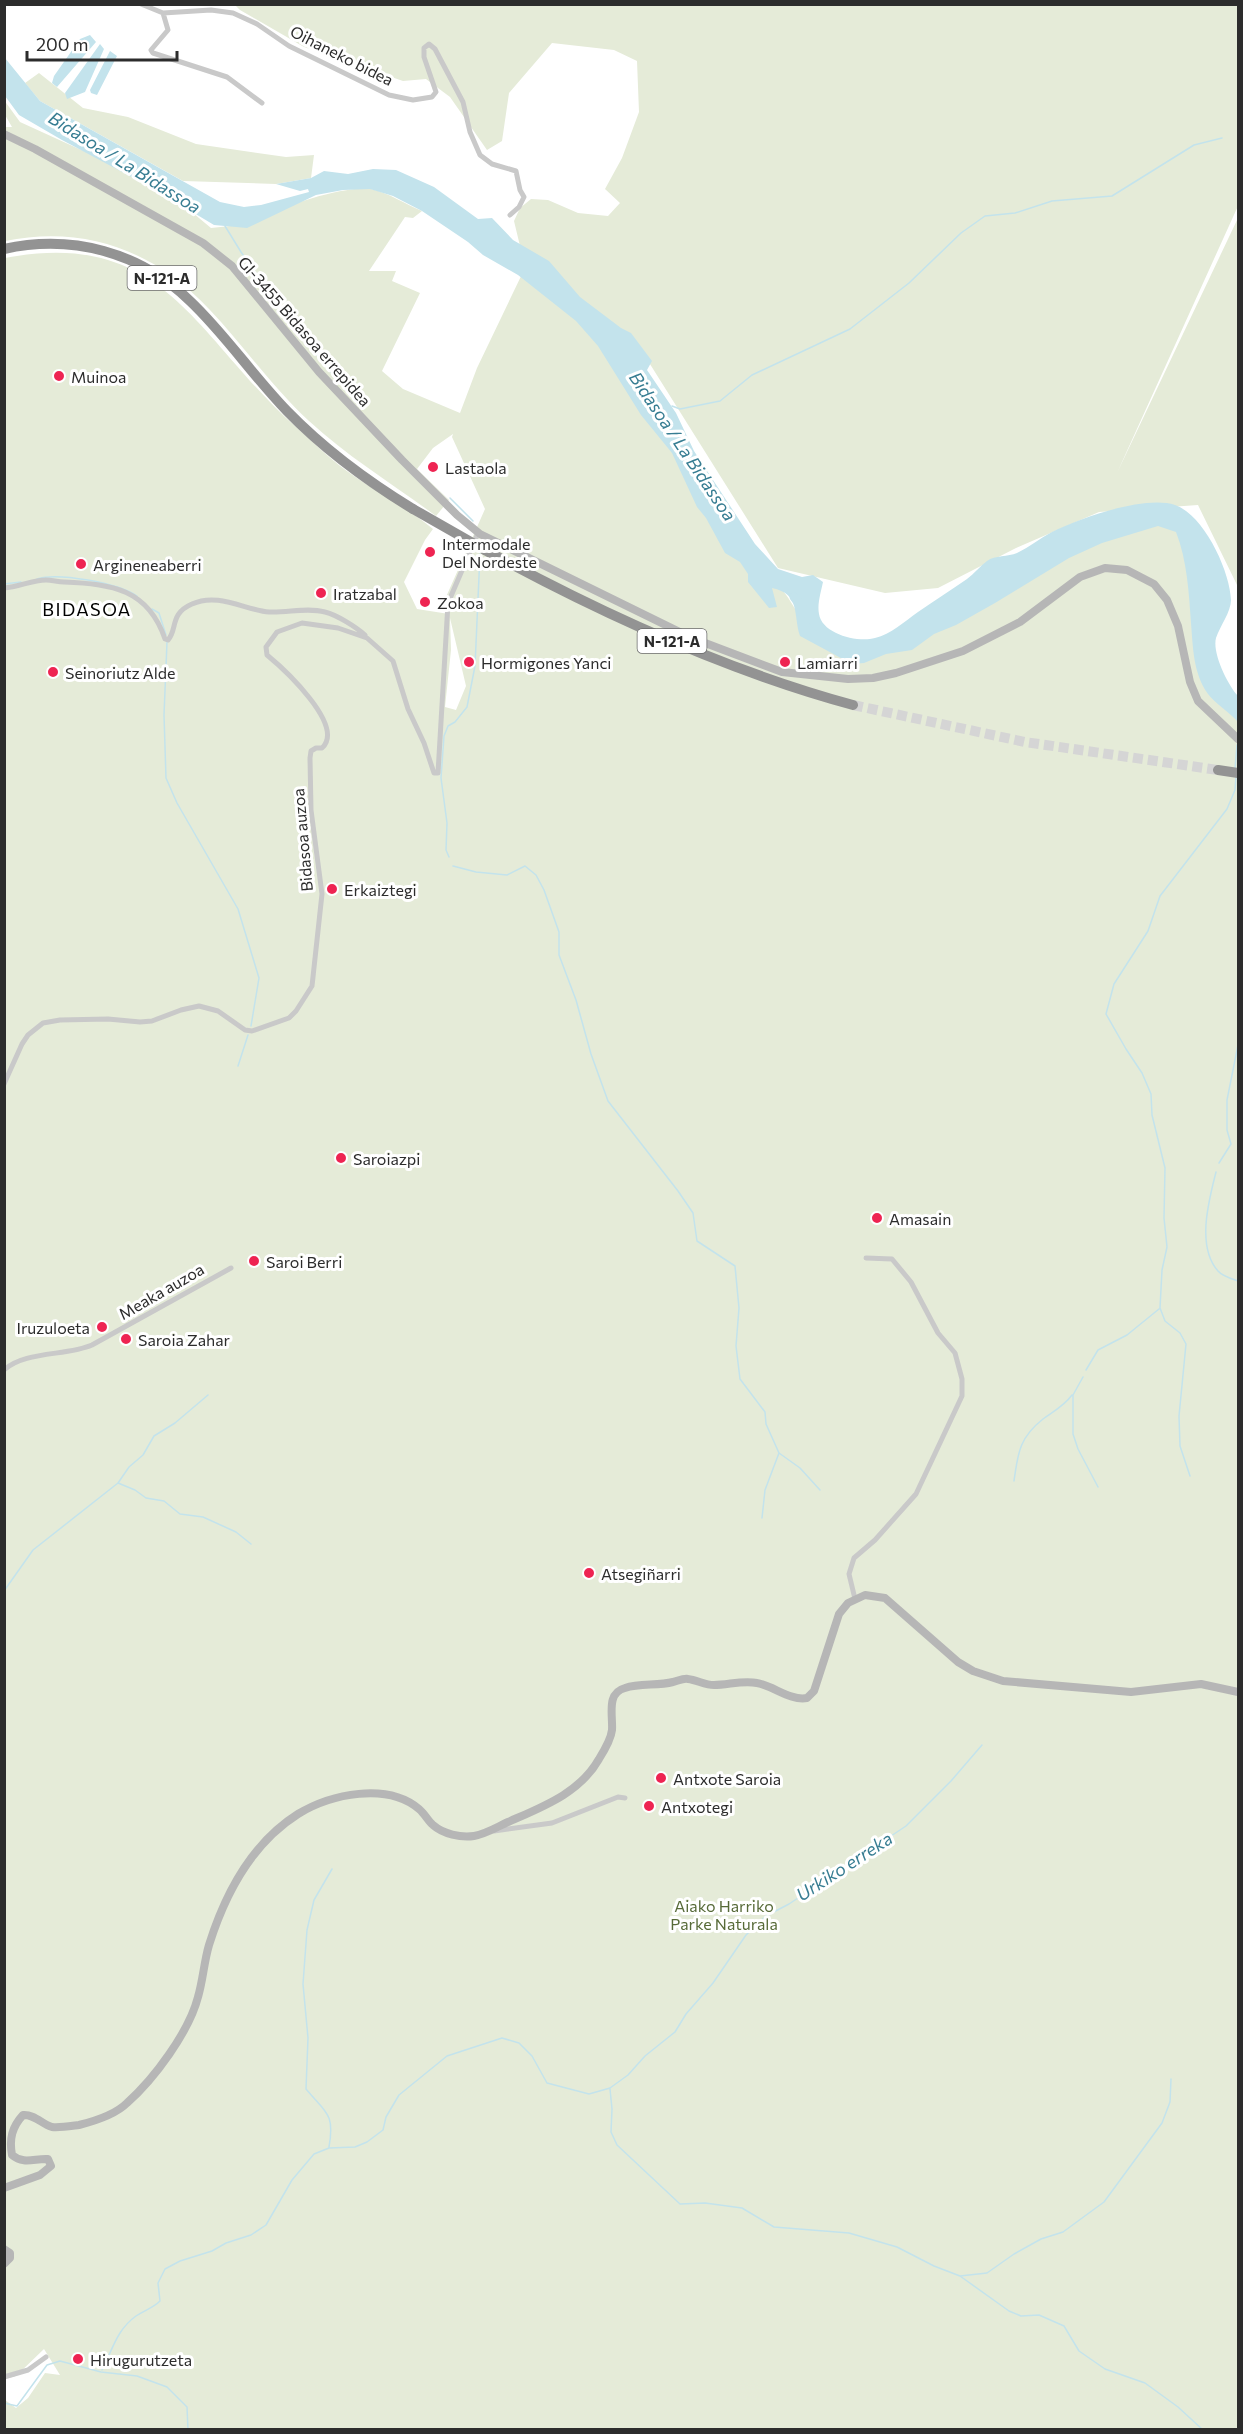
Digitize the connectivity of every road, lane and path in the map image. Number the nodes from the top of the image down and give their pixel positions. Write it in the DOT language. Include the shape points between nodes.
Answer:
graph roads {
  1 [pos="141,4"];
  2 [pos="164,13"];
  3 [pos="262,103"];
  4 [pos="4,134"];
  5 [pos="510,215"];
  6 [pos="4,249"];
  7 [pos="478,533"];
  8 [pos="4,588"];
  9 [pos="367,638"];
  10 [pos="853,705"];
  11 [pos="1239,740"];
  12 [pos="4,1084"];
  13 [pos="866,1258"];
  14 [pos="231,1268"];
  15 [pos="4,1370"];
  16 [pos="855,1599"];
  17 [pos="1239,1692"];
  18 [pos="625,1798"];
  19 [pos="488,1831"];
  20 [pos="4,2188"];
  21 [pos="4,2248"];
  22 [pos="4,2265"];
  23 [pos="46,2357"];
  24 [pos="4,2377"];
  1 -- 2 [label="street, Oihaneko bidea"];
  2 -- 3 [label="street" via="168,30 153,46 153,53 227,76"];
  2 -- 5 [label="street, Oihaneko bidea" via="233,13 361,82 389,95 413,100 432,97 436,92 424,57 424,48 429,44 463,102 480,155 492,164 516,171 524,197"];
  4 -- 7 [label="street, GI-3455 Bidasoa errepidea" via="203,243 232,266 319,372"];
  6 -- 10 [label="highway, N-121-A, bridge" via="39,244 80,245 115,254 155,273 196,307 267,390 311,434 364,477 413,509 591,605 772,681"];
  7 -- 9 [label="street, Bidasoa auzoa" via="448,603 438,773 431,769 393,662"];
  7 -- 11 [label="street, GI-3455 Bidasoa errepidea" via="692,638 782,672 848,679 897,673 963,651 1020,622 1080,577 1105,568 1127,570 1154,584 1167,600 1198,701"];
  8 -- 9 [label="street, Bidasoa auzoa" via="46,580 116,587 149,609 168,640 173,621 181,612 206,601 235,603 260,611 327,612"];
  9 -- 12 [label="street, Bidasoa auzoa" via="338,628 302,623 277,632 266,647 267,655 316,705 329,731 328,743 311,751 310,758 312,820 322,894 312,986 296,1011 289,1018 252,1031 218,1011 199,1006 152,1021 43,1023 22,1044"];
  13 -- 16 [label="street" via="892,1259 911,1282 938,1333 955,1353 962,1396 916,1494 854,1558 849,1574"];
  14 -- 15 [label="street, Meaka auzoa" via="92,1345 21,1360"];
  16 -- 17 [label="street" via="865,1595 885,1598 958,1662 1003,1681 1131,1692 1201,1684"];
  16 -- 19 [label="street" via="839,1614 814,1691 807,1698 796,1698 757,1683 712,1685 686,1678 623,1688 613,1698 612,1732 585,1778 557,1800"];
  18 -- 19 [label="street" via="618,1797 552,1823"];
  19 -- 20 [label="street" via="462,1837 447,1833 395,1795 373,1793 322,1803 298,1814 260,1848 237,1880 210,1944 198,1999 186,2027 148,2080 126,2105 79,2125 54,2128 31,2115 23,2115 11,2138 12,2155 26,2161 48,2158 51,2166 40,2175"];
  21 -- 22 [label="street" via="10,2253"];
  23 -- 24 [label="street" via="28,2370"];
}
